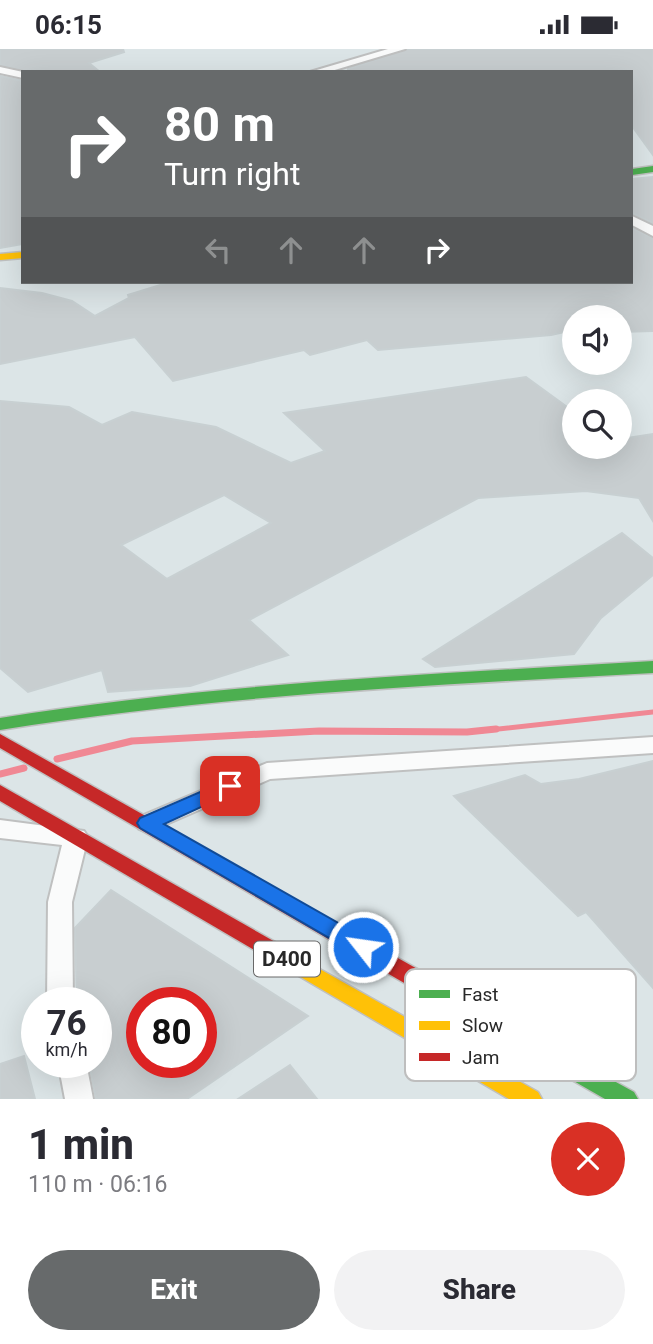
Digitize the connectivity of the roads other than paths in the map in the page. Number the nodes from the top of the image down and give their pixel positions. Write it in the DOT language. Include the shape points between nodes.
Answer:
graph roads {
  1 [pos="400,49"];
  2 [pos="0,70"];
  3 [pos="322,70"];
  4 [pos="21,75"];
  5 [pos="653,169"];
  6 [pos="633,172"];
  7 [pos="633,221"];
  8 [pos="653,232"];
  9 [pos="21,255"];
  10 [pos="0,257"];
  11 [pos="653,667"];
  12 [pos="0,724"];
  13 [pos="0,740"];
  14 [pos="653,745"];
  15 [pos="0,792"];
  16 [pos="147,823"];
  17 [pos="0,829"];
  18 [pos="76,837"];
  19 [pos="405,972"];
  20 [pos="60,987"];
  21 [pos="405,1027"];
  22 [pos="75,1078"];
  23 [pos="499,1081"];
  24 [pos="595,1081"];
  25 [pos="79,1099"];
  26 [pos="530,1099"];
  27 [pos="626,1099"];
  1 -- 3 [label="street"];
  2 -- 4 [label="street"];
  5 -- 6 [label="main road"];
  7 -- 8 [label="street"];
  9 -- 10 [label="main road"];
  11 -- 12 [label="main road" via="296,687 48,714"];
  13 -- 16 [label="main road, D400"];
  14 -- 16 [label="street" via="267,771"];
  15 -- 18 [label="main road, D400"];
  16 -- 19 [label="main road, D400"];
  17 -- 18 [label="street"];
  18 -- 20 [label="street" via="60,902"];
  18 -- 21 [label="main road, D400"];
  22 -- 25 [label="street"];
  23 -- 26 [label="main road, D400"];
  24 -- 27 [label="main road, D400"];
}
